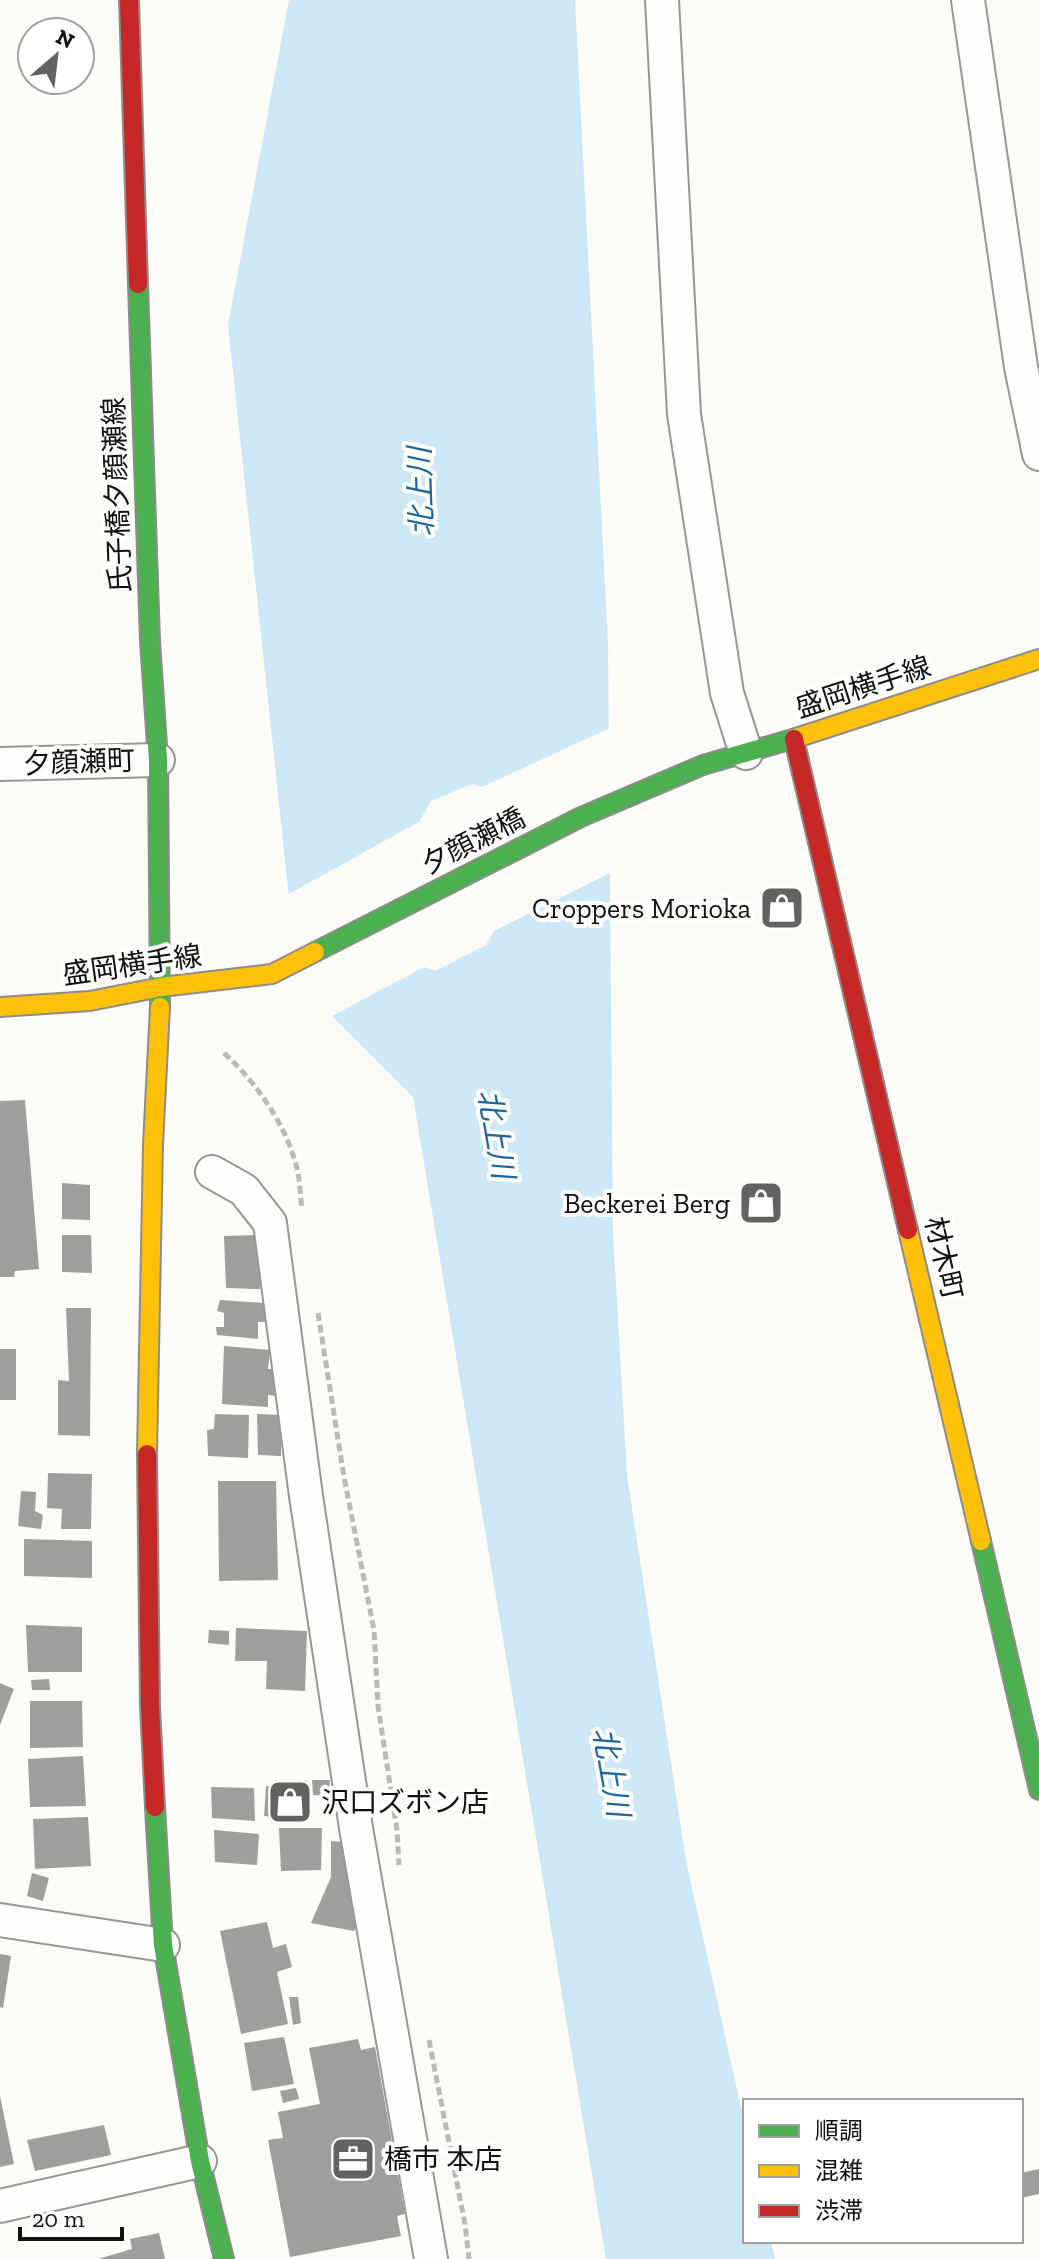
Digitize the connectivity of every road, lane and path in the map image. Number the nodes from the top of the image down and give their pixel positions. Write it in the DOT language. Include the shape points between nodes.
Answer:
graph roads {
  1 [pos="129,0"];
  2 [pos="662,0"];
  3 [pos="968,0"];
  4 [pos="1039,454"];
  5 [pos="1039,659"];
  6 [pos="794,739"];
  7 [pos="746,753"];
  8 [pos="158,760"];
  9 [pos="0,764"];
  10 [pos="703,765"];
  11 [pos="272,974"];
  12 [pos="161,987"];
  13 [pos="0,1007"];
  14 [pos="224,1053"];
  15 [pos="212,1172"];
  16 [pos="303,1217"];
  17 [pos="318,1310"];
  18 [pos="1039,1790"];
  19 [pos="400,1877"];
  20 [pos="0,1920"];
  21 [pos="163,1945"];
  22 [pos="428,2034"];
  23 [pos="200,2161"];
  24 [pos="0,2206"];
  25 [pos="224,2259"];
  26 [pos="431,2259"];
  27 [pos="469,2259"];
  1 -- 8 [label="street, 氏子橋夕顔瀬線"];
  2 -- 7 [label="street" via="684,414 727,693"];
  3 -- 4 [label="street" via="1021,367"];
  5 -- 6 [label="street, 盛岡横手線"];
  6 -- 7 [label="street, 盛岡横手線"];
  6 -- 18 [label="street, 材木町"];
  7 -- 10 [label="street, 盛岡横手線"];
  8 -- 9 [label="street, 夕顔瀬町"];
  8 -- 12 [label="street, 氏子橋夕顔瀬線"];
  10 -- 11 [label="street, 夕顔瀬橋" via="581,817"];
  11 -- 12 [label="street, 盛岡横手線"];
  12 -- 13 [label="street, 盛岡横手線" via="90,1001"];
  12 -- 21 [label="street, 氏子橋夕顔瀬線" via="147,1441 150,1706"];
  14 -- 16 [label="path" via="279,1124 296,1164"];
  15 -- 26 [label="street" via="244,1190 270,1223 356,1828"];
  17 -- 19 [label="path" via="374,1630"];
  20 -- 21 [label="street"];
  21 -- 23 [label="street, 氏子橋夕顔瀬線"];
  22 -- 27 [label="path"];
  23 -- 24 [label="street"];
  23 -- 25 [label="street, 氏子橋夕顔瀬線"];
}
